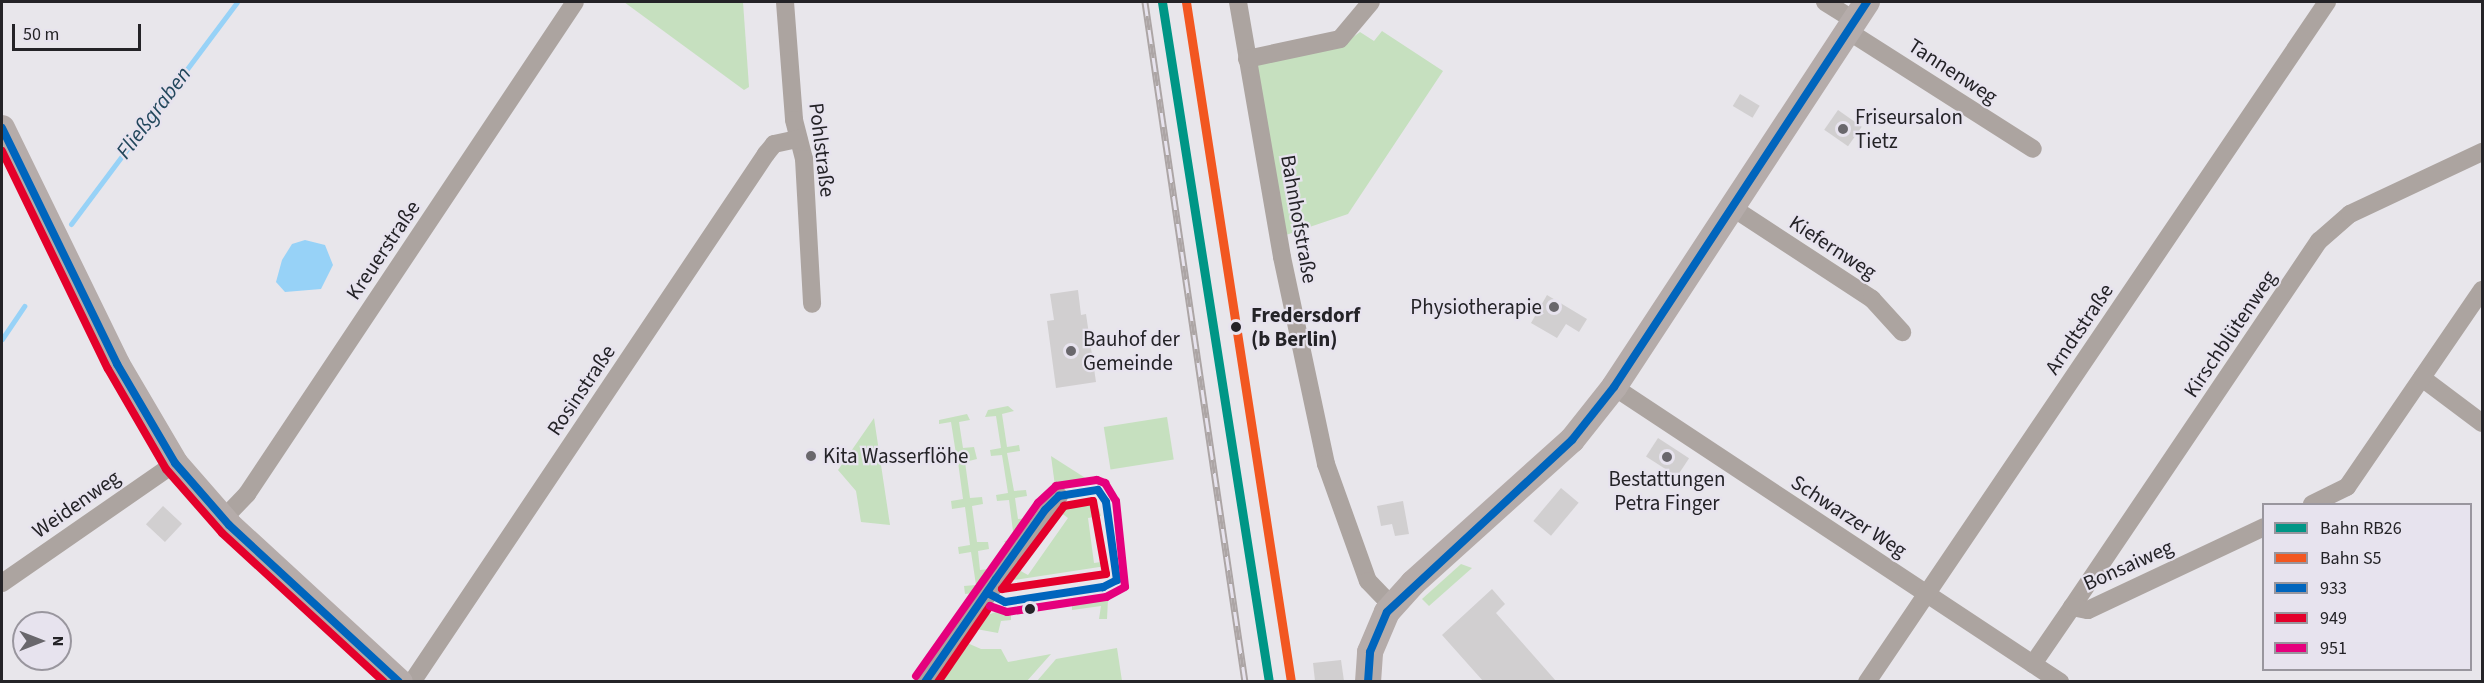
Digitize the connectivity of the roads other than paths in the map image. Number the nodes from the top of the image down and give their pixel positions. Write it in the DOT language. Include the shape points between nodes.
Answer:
graph roads {
  1 [pos="574,2"];
  2 [pos="785,2"];
  3 [pos="1238,2"];
  4 [pos="1371,2"];
  5 [pos="1825,2"];
  6 [pos="2327,2"];
  7 [pos="1857,18"];
  8 [pos="1247,59"];
  9 [pos="2,128"];
  10 [pos="798,139"];
  11 [pos="2033,149"];
  12 [pos="2482,152"];
  13 [pos="1733,208"];
  14 [pos="2482,290"];
  15 [pos="812,304"];
  16 [pos="1902,332"];
  17 [pos="2422,378"];
  18 [pos="1614,387"];
  19 [pos="2482,423"];
  20 [pos="175,463"];
  21 [pos="1059,496"];
  22 [pos="2314,503"];
  23 [pos="223,519"];
  24 [pos="2262,528"];
  25 [pos="2,582"];
  26 [pos="1926,594"];
  27 [pos="1392,606"];
  28 [pos="2072,607"];
  29 [pos="2033,664"];
  30 [pos="400,681"];
  31 [pos="925,681"];
  32 [pos="1368,681"];
  33 [pos="1867,681"];
  34 [pos="2060,681"];
  1 -- 23 [label="street, Kreuerstraße" via="247,494"];
  2 -- 10 [label="street, Pohlstraße"];
  3 -- 8 [label="street, Bahnhofstraße"];
  4 -- 8 [label="street" via="1340,39"];
  5 -- 7 [label="street, Tannenweg"];
  6 -- 26 [label="street, Arndtstraße"];
  7 -- 11 [label="street, Tannenweg"];
  7 -- 13 [label="main road"];
  8 -- 27 [label="street, Bahnhofstraße" via="1326,464 1368,582"];
  9 -- 20 [label="main road" via="117,364"];
  10 -- 15 [label="street, Pohlstraße" via="804,159"];
  10 -- 30 [label="street, Rosinstraße" via="774,144 766,154"];
  12 -- 28 [label="street, Kirschblütenweg" via="2350,214 2319,241"];
  13 -- 16 [label="street, Kiefernweg" via="1872,299"];
  13 -- 18 [label="main road"];
  14 -- 17 [label="street"];
  17 -- 19 [label="street"];
  17 -- 22 [label="street" via="2347,487"];
  18 -- 26 [label="street, Schwarzer Weg"];
  18 -- 27 [label="main road" via="1572,440"];
  20 -- 23 [label="main road"];
  20 -- 25 [label="street, Weidenweg"];
  21 -- 31 [label="street"];
  23 -- 30 [label="main road"];
  24 -- 28 [label="street, Bonsaiweg" via="2088,610"];
  26 -- 29 [label="street, Schwarzer Weg"];
  26 -- 33 [label="street, Arndtstraße"];
  27 -- 32 [label="main road" via="1376,632"];
  28 -- 29 [label="street, Bonsaiweg"];
  29 -- 34 [label="street, Schwarzer Weg"];
}
